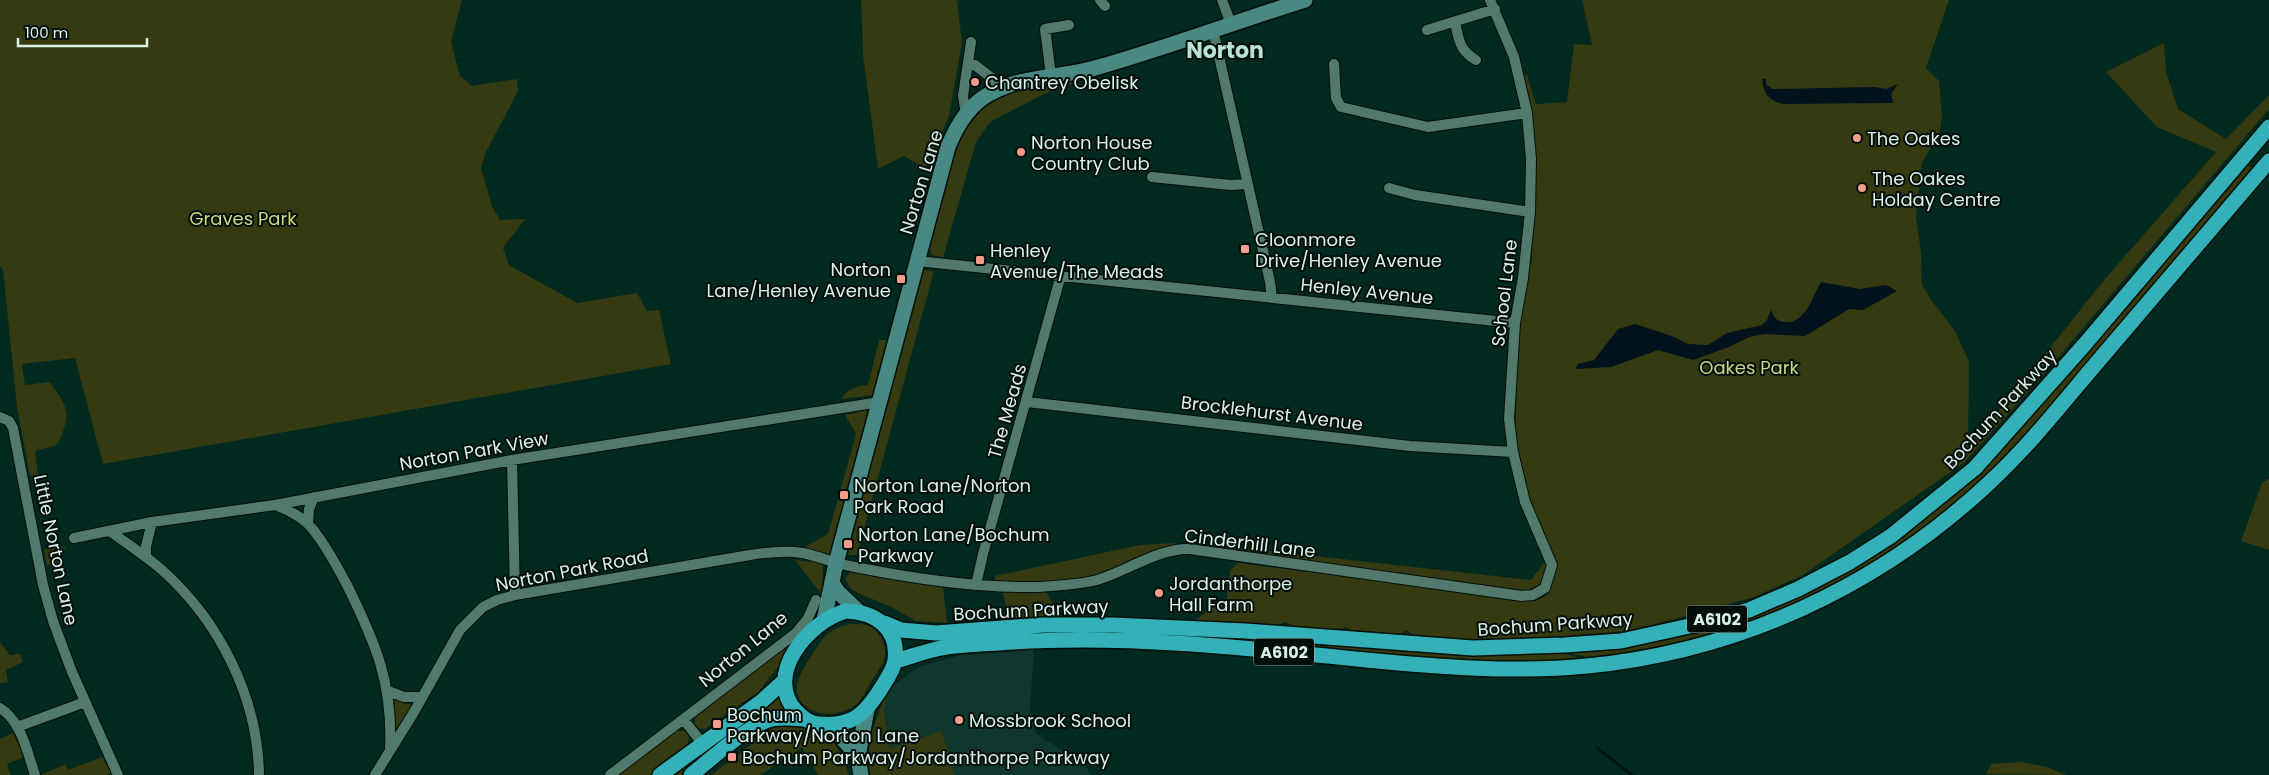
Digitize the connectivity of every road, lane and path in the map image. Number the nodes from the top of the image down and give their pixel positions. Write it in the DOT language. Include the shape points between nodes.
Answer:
graph roads {
  1 [pos="1222,0"];
  2 [pos="1305,0"];
  3 [pos="1492,5"];
  4 [pos="1455,22"];
  5 [pos="1231,24"];
  6 [pos="1069,25"];
  7 [pos="1213,30"];
  8 [pos="1427,30"];
  9 [pos="970,42"];
  10 [pos="1476,60"];
  11 [pos="968,64"];
  12 [pos="1334,64"];
  13 [pos="1051,75"];
  14 [pos="1003,87"];
  15 [pos="966,114"];
  16 [pos="1527,114"];
  17 [pos="2269,128"];
  18 [pos="2269,161"];
  19 [pos="1152,177"];
  20 [pos="1247,184"];
  21 [pos="1389,188"];
  22 [pos="1530,212"];
  23 [pos="917,261"];
  24 [pos="1061,275"];
  25 [pos="1272,298"];
  26 [pos="1514,323"];
  27 [pos="880,402"];
  28 [pos="1027,402"];
  29 [pos="0,417"];
  30 [pos="1513,452"];
  31 [pos="512,460"];
  32 [pos="314,497"];
  33 [pos="275,505"];
  34 [pos="152,522"];
  35 [pos="308,524"];
  36 [pos="110,531"];
  37 [pos="74,538"];
  38 [pos="146,557"];
  39 [pos="836,563"];
  40 [pos="832,583"];
  41 [pos="976,584"];
  42 [pos="1545,588"];
  43 [pos="514,595"];
  44 [pos="816,600"];
  45 [pos="858,611"];
  46 [pos="824,620"];
  47 [pos="884,623"];
  48 [pos="895,661"];
  49 [pos="784,681"];
  50 [pos="388,691"];
  51 [pos="422,697"];
  52 [pos="85,702"];
  53 [pos="0,708"];
  54 [pos="867,710"];
  55 [pos="804,719"];
  56 [pos="684,720"];
  57 [pos="830,725"];
  58 [pos="17,727"];
  59 [pos="702,743"];
  60 [pos="390,751"];
  61 [pos="858,756"];
  62 [pos="35,775"];
  63 [pos="118,775"];
  64 [pos="259,775"];
  65 [pos="374,775"];
  66 [pos="610,775"];
  67 [pos="660,775"];
  68 [pos="690,775"];
  69 [pos="861,775"];
  1 -- 5 [label="street"];
  2 -- 5 [label="street, Norton Lane"];
  3 -- 4 [label="street"];
  3 -- 16 [label="street, School Lane" via="1514,57"];
  4 -- 8 [label="street"];
  4 -- 10 [label="street" via="1461,47 1465,54"];
  5 -- 7 [label="street, Norton Lane"];
  6 -- 13 [label="street" via="1045,29"];
  7 -- 13 [label="street, Norton Lane" via="1093,69"];
  7 -- 20 [label="street"];
  9 -- 11 [label="street"];
  11 -- 14 [label="street" via="975,65"];
  11 -- 15 [label="street" via="962,96"];
  12 -- 16 [label="street" via="1336,98 1341,107 1428,127"];
  13 -- 14 [label="street, Norton Lane"];
  14 -- 15 [label="street, Norton Lane" via="978,102"];
  15 -- 23 [label="street, Norton Lane" via="948,147"];
  16 -- 22 [label="street, School Lane" via="1531,159"];
  17 -- 47 [label="highway, Bochum Parkway / A6102" via="2079,352 1975,468 1898,530 1850,562 1749,610 1621,641 1474,648 1113,625 1043,624 936,633 901,630"];
  18 -- 48 [label="highway, Bochum Parkway / A6102" via="2048,421 1989,484 1934,530 1878,569 1819,602 1750,630 1660,655 1571,667 1474,668 1120,640 1058,639 939,648"];
  19 -- 20 [label="street" via="1223,185"];
  20 -- 25 [label="street"];
  21 -- 22 [label="street" via="1415,196"];
  22 -- 26 [label="street, School Lane"];
  23 -- 24 [label="street, Henley Avenue"];
  23 -- 27 [label="street, Norton Lane"];
  24 -- 25 [label="street, Henley Avenue"];
  24 -- 28 [label="street, The Meads"];
  25 -- 26 [label="street, Henley Avenue"];
  26 -- 30 [label="street, School Lane" via="1510,419"];
  27 -- 31 [label="street, Norton Park View"];
  27 -- 39 [label="street, Norton Lane"];
  28 -- 30 [label="street, Brocklehurst Avenue" via="1410,446"];
  28 -- 41 [label="street, The Meads"];
  29 -- 52 [label="street, Little Norton Lane" via="9,421 13,428 46,597"];
  30 -- 42 [label="street, School Lane" via="1525,502 1552,565"];
  31 -- 32 [label="street, Norton Park View"];
  31 -- 43 [label="street"];
  32 -- 33 [label="street, Norton Park View"];
  32 -- 35 [label="street"];
  33 -- 34 [label="street, Norton Park View"];
  33 -- 35 [label="street"];
  34 -- 36 [label="street, Norton Park View"];
  34 -- 38 [label="street"];
  35 -- 50 [label="street" via="338,567 364,620 378,653"];
  36 -- 37 [label="street, Norton Park View"];
  36 -- 38 [label="street"];
  38 -- 64 [label="street" via="175,582 202,613 234,666 256,742"];
  39 -- 40 [label="street, Norton Lane"];
  39 -- 41 [label="street, Cinderhill Lane" via="944,582"];
  39 -- 43 [label="street, Norton Park Road" via="802,553 775,552"];
  40 -- 45 [label="street"];
  40 -- 46 [label="street, Norton Lane"];
  41 -- 42 [label="street, Cinderhill Lane" via="1037,586 1084,583 1179,549 1522,596 1533,595"];
  43 -- 51 [label="street, Norton Park Road" via="490,603 471,616"];
  44 -- 56 [label="street, Norton Lane" via="796,633"];
  45 -- 46 [label="highway" via="841,612"];
  45 -- 47 [label="highway"];
  46 -- 49 [label="highway" via="792,656"];
  47 -- 48 [label="highway" via="894,640"];
  48 -- 54 [label="highway"];
  49 -- 55 [label="highway" via="792,706"];
  49 -- 59 [label="highway" via="762,701"];
  50 -- 51 [label="street" via="404,697"];
  50 -- 60 [label="street"];
  51 -- 60 [label="street, Norton Park Road"];
  52 -- 58 [label="street"];
  52 -- 63 [label="street, Little Norton Lane"];
  53 -- 58 [label="street"];
  54 -- 57 [label="highway" via="842,724"];
  54 -- 61 [label="street"];
  55 -- 57 [label="highway"];
  55 -- 68 [label="highway" via="766,721"];
  56 -- 59 [label="street"];
  56 -- 66 [label="street, Norton Lane"];
  57 -- 61 [label="street"];
  58 -- 62 [label="street"];
  59 -- 67 [label="highway"];
  60 -- 65 [label="street, Norton Park Road"];
  61 -- 69 [label="street"];
}
